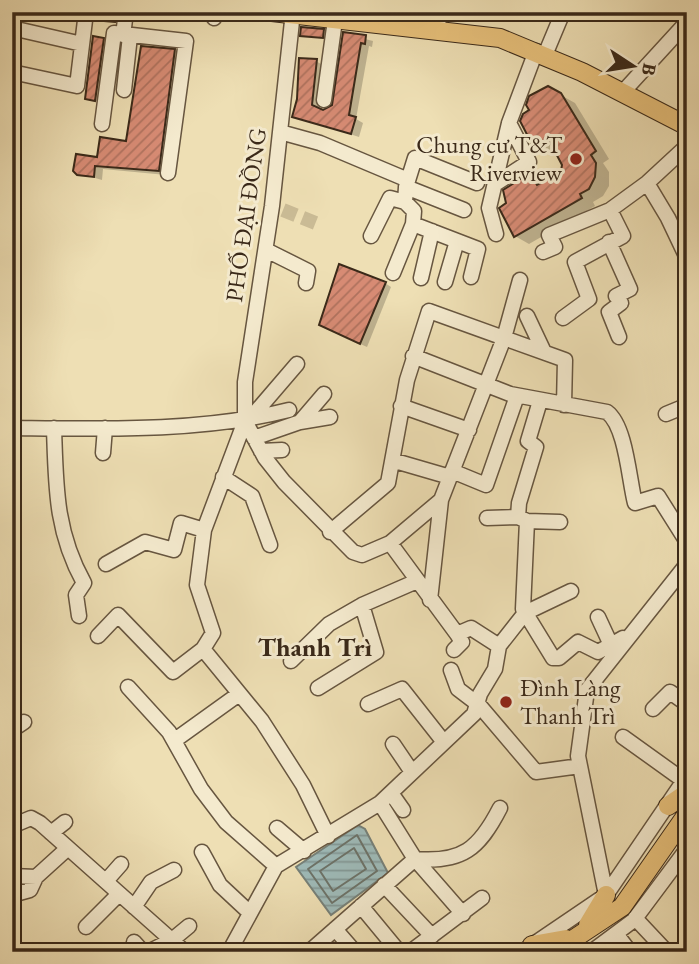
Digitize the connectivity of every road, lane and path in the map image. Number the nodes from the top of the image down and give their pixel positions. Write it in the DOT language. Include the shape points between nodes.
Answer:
graph roads {
  1 [pos="86,12"];
  2 [pos="126,12"];
  3 [pos="272,12"];
  4 [pos="440,12"];
  5 [pos="563,12"];
  6 [pos="293,14"];
  7 [pos="335,20"];
  8 [pos="687,22"];
  9 [pos="12,28"];
  10 [pos="437,31"];
  11 [pos="127,36"];
  12 [pos="82,44"];
  13 [pos="540,53"];
  14 [pos="12,72"];
  15 [pos="124,90"];
  16 [pos="622,93"];
  17 [pos="324,100"];
  18 [pos="509,123"];
  19 [pos="102,124"];
  20 [pos="687,126"];
  21 [pos="280,132"];
  22 [pos="687,146"];
  23 [pos="168,173"];
  24 [pos="477,183"];
  25 [pos="647,183"];
  26 [pos="495,184"];
  27 [pos="406,190"];
  28 [pos="464,210"];
  29 [pos="610,210"];
  30 [pos="413,224"];
  31 [pos="432,232"];
  32 [pos="496,234"];
  33 [pos="371,236"];
  34 [pos="457,241"];
  35 [pos="609,242"];
  36 [pos="265,250"];
  37 [pos="543,252"];
  38 [pos="687,258"];
  39 [pos="393,272"];
  40 [pos="471,277"];
  41 [pos="421,278"];
  42 [pos="520,280"];
  43 [pos="444,282"];
  44 [pos="306,283"];
  45 [pos="527,316"];
  46 [pos="563,318"];
  47 [pos="619,337"];
  48 [pos="504,338"];
  49 [pos="544,352"];
  50 [pos="413,356"];
  51 [pos="297,364"];
  52 [pos="486,383"];
  53 [pos="324,394"];
  54 [pos="517,396"];
  55 [pos="540,401"];
  56 [pos="564,405"];
  57 [pos="401,406"];
  58 [pos="289,410"];
  59 [pos="666,414"];
  60 [pos="687,415"];
  61 [pos="330,417"];
  62 [pos="247,421"];
  63 [pos="300,422"];
  64 [pos="12,428"];
  65 [pos="54,428"];
  66 [pos="105,428"];
  67 [pos="469,430"];
  68 [pos="504,433"];
  69 [pos="528,441"];
  70 [pos="258,445"];
  71 [pos="282,450"];
  72 [pos="103,453"];
  73 [pos="395,461"];
  74 [pos="451,474"];
  75 [pos="223,477"];
  76 [pos="441,500"];
  77 [pos="487,518"];
  78 [pos="523,519"];
  79 [pos="560,522"];
  80 [pos="204,530"];
  81 [pos="330,531"];
  82 [pos="687,542"];
  83 [pos="390,543"];
  84 [pos="270,545"];
  85 [pos="106,564"];
  86 [pos="687,564"];
  87 [pos="417,581"];
  88 [pos="571,592"];
  89 [pos="430,600"];
  90 [pos="362,605"];
  91 [pos="525,613"];
  92 [pos="79,616"];
  93 [pos="598,617"];
  94 [pos="457,634"];
  95 [pos="98,636"];
  96 [pos="627,636"];
  97 [pos="611,645"];
  98 [pos="499,646"];
  99 [pos="203,649"];
  100 [pos="454,649"];
  101 [pos="291,661"];
  102 [pos="451,670"];
  103 [pos="128,687"];
  104 [pos="318,688"];
  105 [pos="239,694"];
  106 [pos="368,704"];
  107 [pos="687,704"];
  108 [pos="479,705"];
  109 [pos="653,709"];
  110 [pos="623,737"];
  111 [pos="175,740"];
  112 [pos="443,741"];
  113 [pos="393,749"];
  114 [pos="580,766"];
  115 [pos="412,772"];
  116 [pos="686,783"];
  117 [pos="386,798"];
  118 [pos="668,806"];
  119 [pos="500,808"];
  120 [pos="403,810"];
  121 [pos="687,814"];
  122 [pos="65,821"];
  123 [pos="12,826"];
  124 [pos="277,828"];
  125 [pos="51,833"];
  126 [pos="328,836"];
  127 [pos="68,848"];
  128 [pos="687,849"];
  129 [pos="304,851"];
  130 [pos="202,852"];
  131 [pos="415,859"];
  132 [pos="121,864"];
  133 [pos="276,866"];
  134 [pos="174,870"];
  135 [pos="12,876"];
  136 [pos="36,877"];
  137 [pos="106,881"];
  138 [pos="384,885"];
  139 [pos="119,894"];
  140 [pos="12,895"];
  141 [pos="606,895"];
  142 [pos="482,898"];
  143 [pos="361,906"];
  144 [pos="134,907"];
  145 [pos="250,914"];
  146 [pos="463,914"];
  147 [pos="635,918"];
  148 [pos="189,926"];
  149 [pos="86,927"];
  150 [pos="335,929"];
  151 [pos="579,935"];
  152 [pos="617,935"];
  153 [pos="432,936"];
  154 [pos="172,940"];
  155 [pos="142,949"];
  156 [pos="527,949"];
  157 [pos="666,951"];
  158 [pos="186,952"];
  159 [pos="229,952"];
  160 [pos="309,952"];
  161 [pos="355,952"];
  162 [pos="399,952"];
  163 [pos="410,952"];
  164 [pos="554,952"];
  165 [pos="591,952"];
  166 [pos="630,952"];
  1 -- 12 [label="street"];
  2 -- 11 [label="street"];
  3 -- 6 [label="main road"];
  4 -- 10 [label="street"];
  5 -- 13 [label="street"];
  6 -- 7 [label="main road"];
  6 -- 21 [label="street, PHỐ ĐẠI ĐỒNG"];
  7 -- 10 [label="main road"];
  7 -- 17 [label="street"];
  8 -- 16 [label="street"];
  9 -- 12 [label="street"];
  10 -- 13 [label="main road" via="500,38"];
  11 -- 15 [label="street"];
  11 -- 19 [label="street" via="114,33"];
  11 -- 23 [label="street" via="186,41"];
  12 -- 14 [label="street" via="77,86"];
  13 -- 16 [label="main road"];
  13 -- 18 [label="street"];
  16 -- 20 [label="main road"];
  18 -- 26 [label="street"];
  18 -- 26 [label="street" via="528,162"];
  21 -- 27 [label="street" via="320,143"];
  21 -- 36 [label="street, PHỐ ĐẠI ĐỒNG" via="277,208"];
  22 -- 25 [label="street"];
  24 -- 27 [label="street" via="415,158"];
  25 -- 29 [label="street"];
  25 -- 38 [label="street"];
  26 -- 32 [label="street" via="489,208"];
  27 -- 28 [label="street"];
  27 -- 30 [label="street" via="414,211"];
  27 -- 33 [label="street" via="390,198"];
  29 -- 35 [label="street" via="622,236"];
  29 -- 37 [label="street" via="549,235 555,247"];
  30 -- 31 [label="street"];
  30 -- 39 [label="street"];
  31 -- 34 [label="street"];
  31 -- 41 [label="street"];
  34 -- 40 [label="street" via="478,249"];
  34 -- 43 [label="street"];
  35 -- 46 [label="street" via="575,262 589,299"];
  35 -- 47 [label="street" via="630,289 616,296 621,303 609,312"];
  36 -- 44 [label="street" via="308,271"];
  36 -- 62 [label="street, PHỐ ĐẠI ĐỒNG" via="245,382"];
  42 -- 48 [label="street"];
  45 -- 49 [label="street"];
  48 -- 49 [label="street"];
  48 -- 50 [label="street" via="429,311"];
  48 -- 52 [label="street"];
  49 -- 56 [label="street" via="566,362"];
  50 -- 52 [label="street"];
  50 -- 57 [label="street"];
  51 -- 62 [label="street"];
  52 -- 54 [label="street"];
  52 -- 67 [label="street"];
  53 -- 63 [label="street"];
  54 -- 55 [label="street"];
  54 -- 68 [label="street"];
  55 -- 56 [label="street"];
  55 -- 69 [label="street"];
  56 -- 82 [label="street" via="612,416 622,439 635,503 658,496"];
  57 -- 67 [label="street"];
  57 -- 73 [label="street"];
  58 -- 62 [label="street"];
  59 -- 60 [label="street" via="683,407"];
  61 -- 63 [label="street"];
  62 -- 66 [label="street"];
  62 -- 70 [label="street, PHỐ ĐẠI ĐỒNG"];
  62 -- 75 [label="street"];
  63 -- 70 [label="street"];
  64 -- 65 [label="street"];
  65 -- 66 [label="street"];
  65 -- 92 [label="street" via="57,510 84,583 76,595"];
  66 -- 72 [label="street"];
  67 -- 74 [label="street"];
  68 -- 69 [label="street"];
  68 -- 74 [label="street" via="486,485"];
  69 -- 78 [label="street" via="536,446 519,503"];
  70 -- 71 [label="street"];
  70 -- 81 [label="street, PHỐ ĐẠI ĐỒNG" via="284,482"];
  73 -- 74 [label="street"];
  73 -- 81 [label="street" via="384,488"];
  74 -- 76 [label="street"];
  75 -- 80 [label="street"];
  75 -- 84 [label="street" via="252,496"];
  76 -- 83 [label="street"];
  76 -- 89 [label="street"];
  77 -- 78 [label="street"];
  78 -- 79 [label="street"];
  78 -- 91 [label="street"];
  80 -- 85 [label="street" via="181,523 174,550 145,542"];
  80 -- 99 [label="street" via="197,584 213,633"];
  81 -- 83 [label="street, PHỐ ĐẠI ĐỒNG" via="357,555"];
  83 -- 87 [label="street"];
  86 -- 96 [label="street"];
  87 -- 89 [label="street"];
  87 -- 90 [label="street"];
  88 -- 91 [label="street"];
  89 -- 94 [label="street"];
  90 -- 101 [label="street" via="316,634"];
  90 -- 104 [label="street" via="376,652"];
  91 -- 97 [label="street" via="553,658 578,642 598,652"];
  91 -- 98 [label="street"];
  93 -- 97 [label="street"];
  94 -- 98 [label="street" via="471,628"];
  94 -- 100 [label="street" via="462,642"];
  95 -- 99 [label="street" via="118,615 173,672"];
  96 -- 97 [label="street"];
  96 -- 114 [label="street" via="587,690"];
  98 -- 108 [label="street" via="495,669 480,694"];
  99 -- 105 [label="street"];
  102 -- 108 [label="street" via="458,689"];
  103 -- 111 [label="street"];
  105 -- 111 [label="street"];
  105 -- 126 [label="street" via="303,785"];
  106 -- 112 [label="street" via="402,688"];
  107 -- 109 [label="street" via="670,692"];
  108 -- 112 [label="street"];
  108 -- 114 [label="street" via="536,772"];
  110 -- 116 [label="street"];
  111 -- 133 [label="street" via="201,789 226,822"];
  112 -- 115 [label="street"];
  113 -- 115 [label="street"];
  114 -- 141 [label="street"];
  115 -- 117 [label="street"];
  116 -- 118 [label="main road"];
  117 -- 120 [label="street"];
  117 -- 126 [label="street"];
  117 -- 131 [label="street"];
  118 -- 141 [label="street"];
  119 -- 131 [label="street" via="489,832 459,856"];
  121 -- 151 [label="main road" via="622,907"];
  122 -- 125 [label="street"];
  123 -- 125 [label="street" via="32,818"];
  124 -- 129 [label="street"];
  125 -- 127 [label="street"];
  126 -- 129 [label="street"];
  127 -- 136 [label="street"];
  127 -- 137 [label="street"];
  128 -- 147 [label="street"];
  129 -- 133 [label="street"];
  130 -- 145 [label="street" via="220,885"];
  131 -- 138 [label="street"];
  131 -- 146 [label="street"];
  132 -- 137 [label="street"];
  133 -- 145 [label="street"];
  134 -- 144 [label="street" via="151,882"];
  135 -- 136 [label="street"];
  136 -- 140 [label="street" via="30,890"];
  137 -- 139 [label="street"];
  138 -- 143 [label="street"];
  138 -- 153 [label="street"];
  139 -- 144 [label="street"];
  139 -- 149 [label="street"];
  141 -- 151 [label="main road"];
  141 -- 156 [label="street"];
  142 -- 146 [label="street"];
  143 -- 150 [label="street"];
  143 -- 162 [label="street"];
  144 -- 154 [label="street"];
  145 -- 159 [label="street"];
  146 -- 153 [label="street"];
  147 -- 152 [label="street"];
  147 -- 157 [label="street"];
  148 -- 154 [label="street"];
  150 -- 160 [label="street"];
  150 -- 161 [label="street"];
  151 -- 156 [label="main road"];
  151 -- 164 [label="main road"];
  152 -- 165 [label="street"];
  152 -- 166 [label="street"];
  153 -- 163 [label="street"];
  154 -- 155 [label="street"];
  154 -- 158 [label="street"];
}
